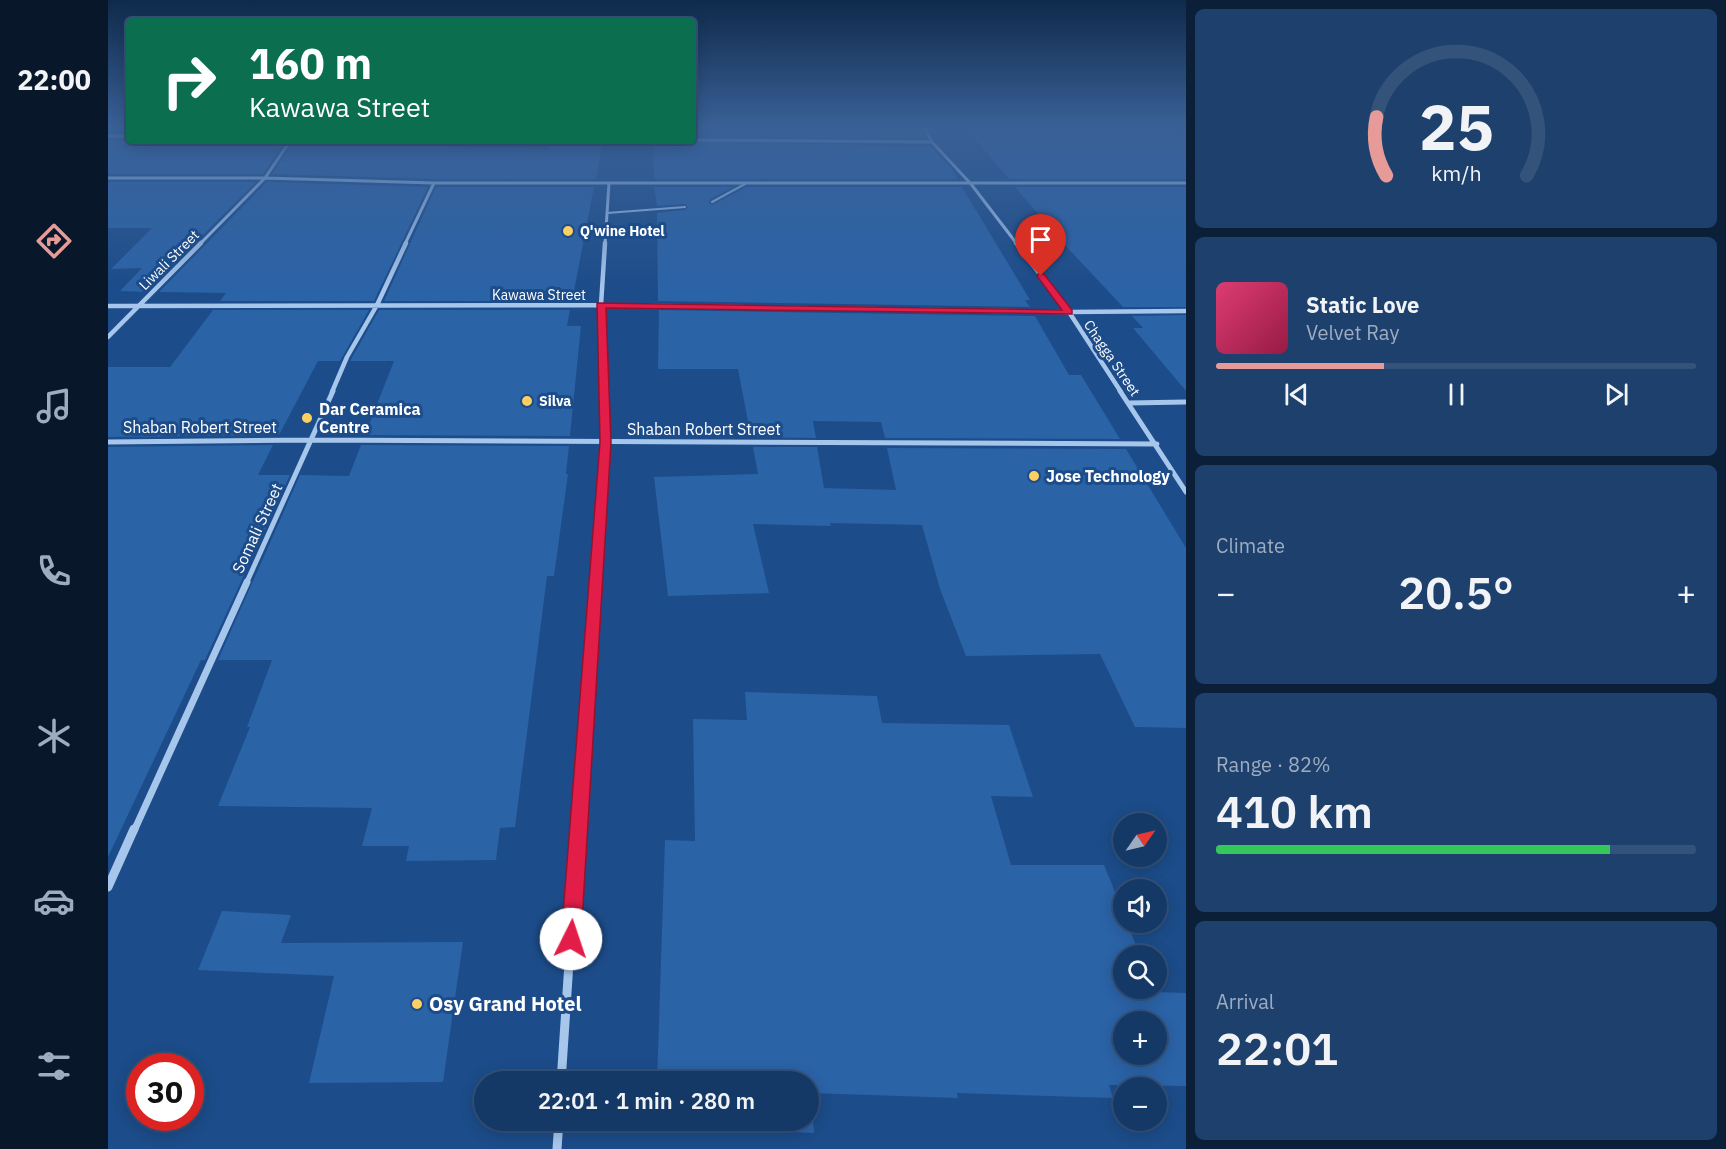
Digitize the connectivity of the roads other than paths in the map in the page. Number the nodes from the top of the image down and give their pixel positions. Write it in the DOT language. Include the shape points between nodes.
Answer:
graph roads {
  1 [pos="260,183"];
  2 [pos="421,183"];
  3 [pos="434,183"];
  4 [pos="609,183"];
  5 [pos="1186,183"];
  6 [pos="745,184"];
  7 [pos="971,184"];
  8 [pos="712,202"];
  9 [pos="685,207"];
  10 [pos="607,213"];
  11 [pos="377,305"];
  12 [pos="601,305"];
  13 [pos="108,306"];
  14 [pos="139,306"];
  15 [pos="1186,311"];
  16 [pos="1069,312"];
  17 [pos="108,337"];
  18 [pos="1186,402"];
  19 [pos="1129,403"];
  20 [pos="312,440"];
  21 [pos="108,442"];
  22 [pos="605,442"];
  23 [pos="1157,444"];
  24 [pos="1186,492"];
  25 [pos="108,887"];
  26 [pos="562,1071"];
  27 [pos="558,1131"];
  28 [pos="557,1149"];
  1 -- 14 [label="street, Liwali Street"];
  2 -- 3 [label="street"];
  3 -- 4 [label="street"];
  3 -- 11 [label="street, Somali Street"];
  4 -- 6 [label="street"];
  4 -- 10 [label="street"];
  5 -- 7 [label="street"];
  6 -- 7 [label="street"];
  6 -- 8 [label="lane"];
  7 -- 16 [label="street, Chagga Street"];
  9 -- 10 [label="lane"];
  10 -- 12 [label="street"];
  11 -- 12 [label="street, Kawawa Street"];
  11 -- 14 [label="street, Kawawa Street"];
  11 -- 20 [label="street, Somali Street" via="347,357"];
  12 -- 16 [label="street, Kawawa Street"];
  12 -- 22 [label="street"];
  13 -- 14 [label="street, Kawawa Street"];
  14 -- 17 [label="street, Liwali Street"];
  15 -- 16 [label="street, Kawawa Street"];
  16 -- 19 [label="street, Chagga Street"];
  18 -- 19 [label="street"];
  19 -- 23 [label="street, Chagga Street"];
  20 -- 21 [label="street, Shaban Robert Street"];
  20 -- 22 [label="street, Shaban Robert Street"];
  20 -- 25 [label="street, Somali Street"];
  22 -- 23 [label="street, Shaban Robert Street"];
  22 -- 26 [label="street"];
  23 -- 24 [label="street, Chagga Street"];
  27 -- 28 [label="street"];
}
